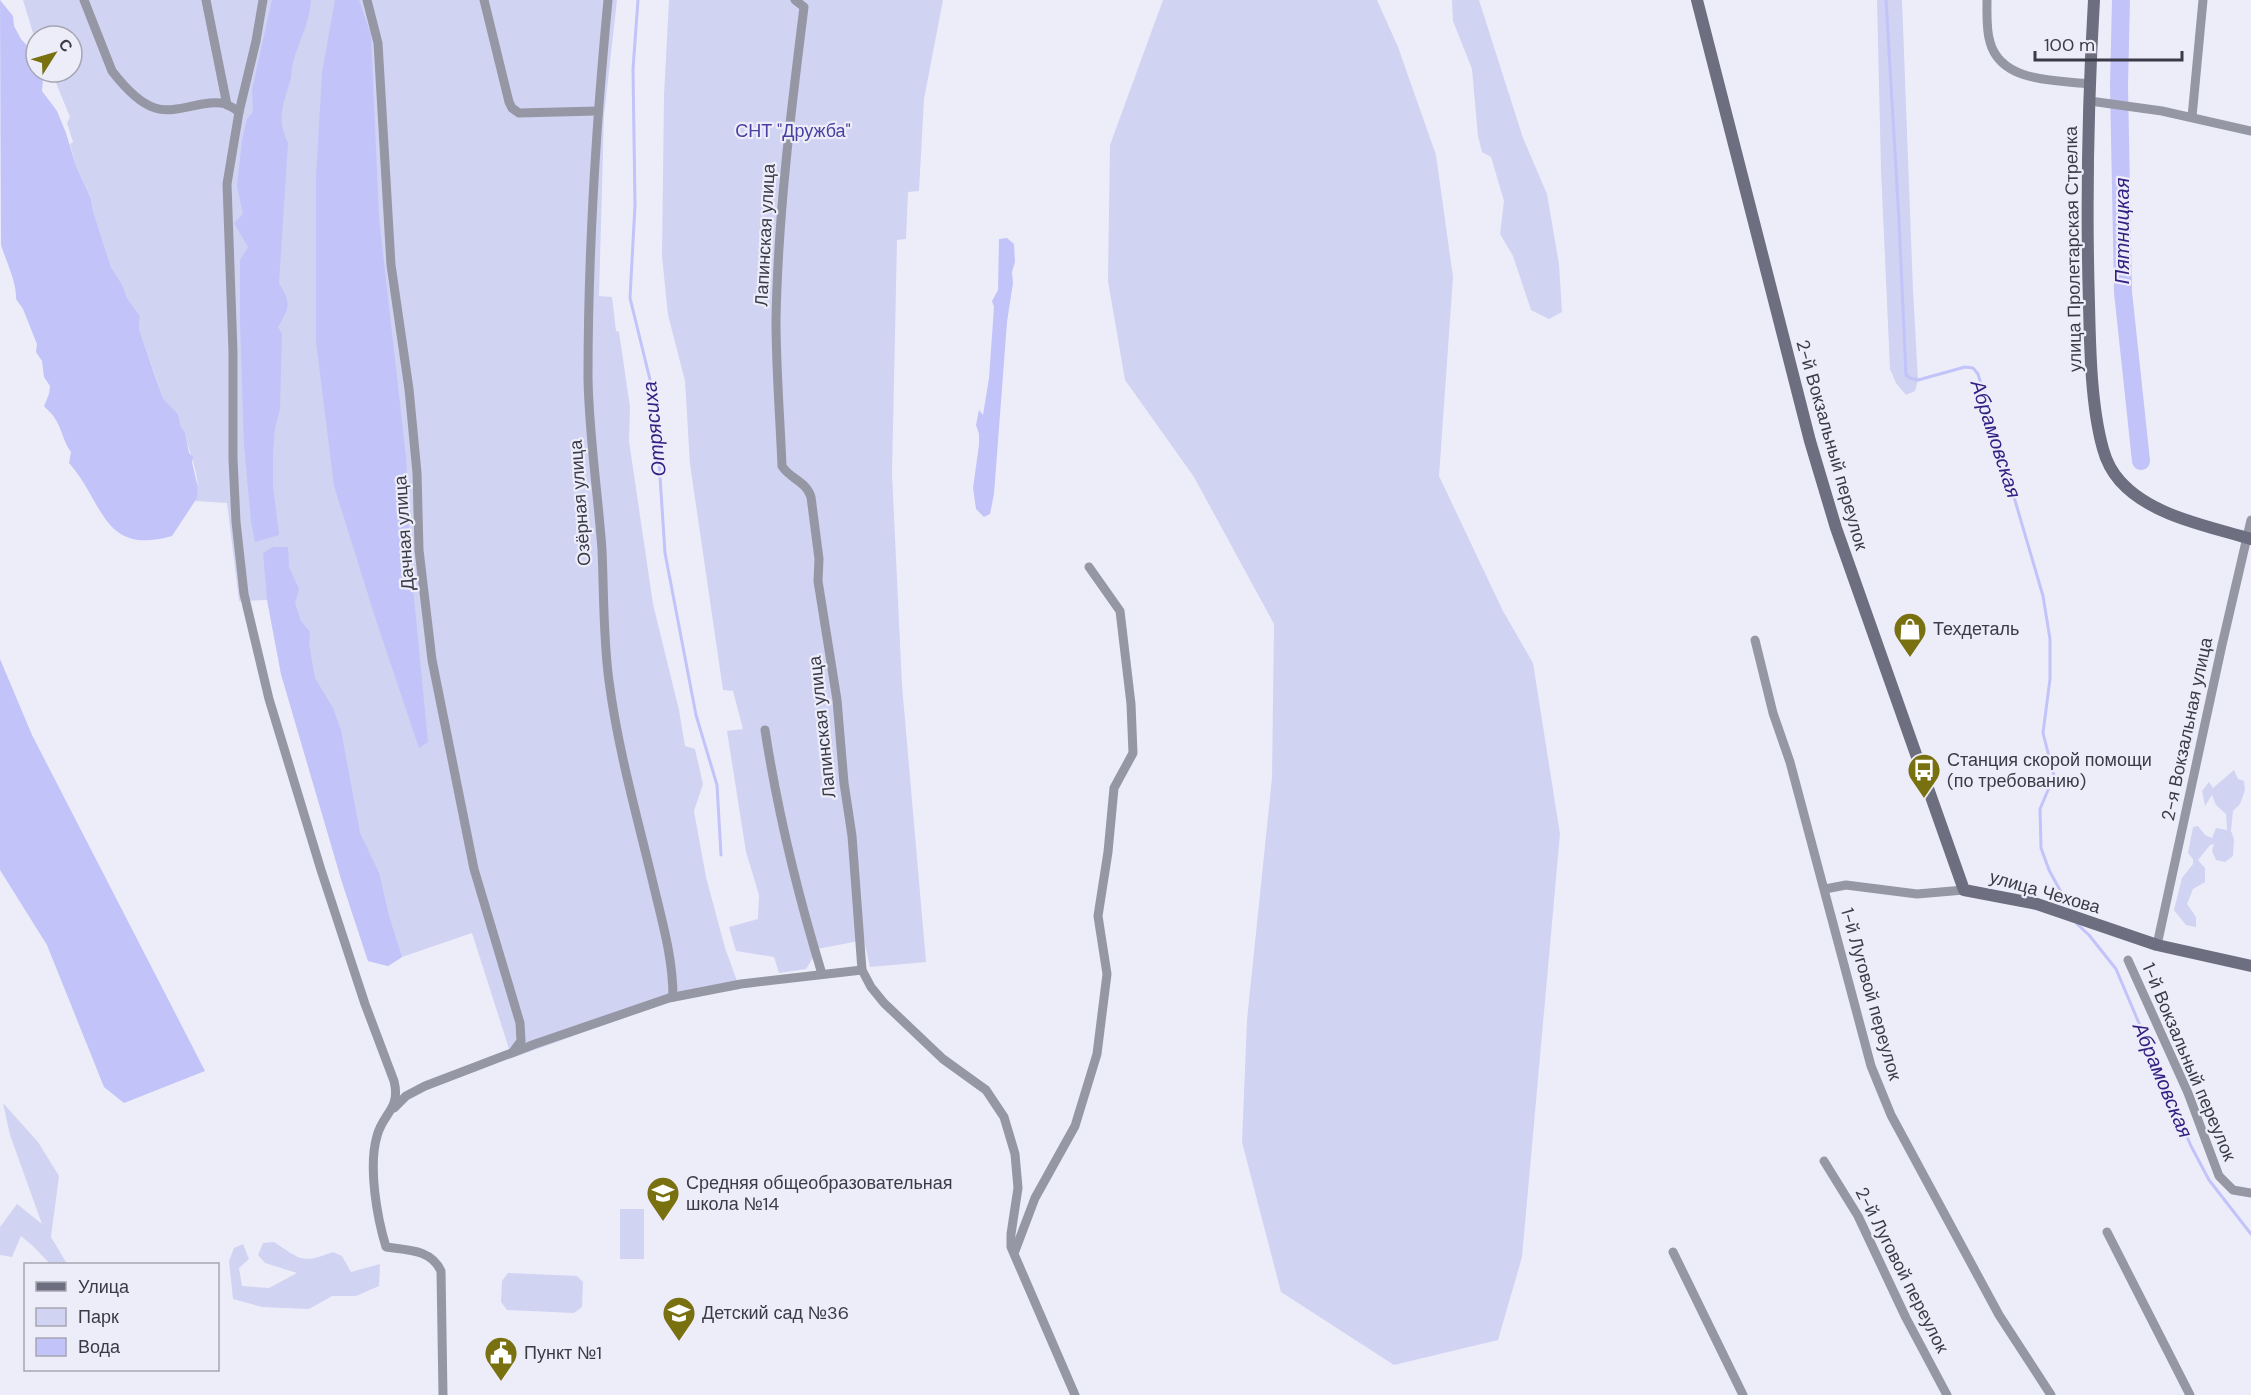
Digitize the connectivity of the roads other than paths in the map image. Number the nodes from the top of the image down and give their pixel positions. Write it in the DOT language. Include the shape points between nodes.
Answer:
graph roads {
  1 [pos="84,0"];
  2 [pos="206,0"];
  3 [pos="263,0"];
  4 [pos="367,0"];
  5 [pos="484,0"];
  6 [pos="608,0"];
  7 [pos="795,0"];
  8 [pos="1697,0"];
  9 [pos="1987,0"];
  10 [pos="2094,0"];
  11 [pos="2203,0"];
  12 [pos="2090,84"];
  13 [pos="2090,101"];
  14 [pos="227,105"];
  15 [pos="597,111"];
  16 [pos="238,112"];
  17 [pos="2192,117"];
  18 [pos="2251,131"];
  19 [pos="2251,520"];
  20 [pos="2249,539"];
  21 [pos="1089,567"];
  22 [pos="1755,640"];
  23 [pos="765,730"];
  24 [pos="1825,889"];
  25 [pos="1964,890"];
  26 [pos="2157,945"];
  27 [pos="2128,960"];
  28 [pos="2251,966"];
  29 [pos="862,970"];
  30 [pos="822,974"];
  31 [pos="673,997"];
  32 [pos="513,1052"];
  33 [pos="392,1109"];
  34 [pos="1824,1161"];
  35 [pos="2251,1193"];
  36 [pos="2107,1232"];
  37 [pos="1673,1252"];
  38 [pos="1014,1256"];
  39 [pos="443,1395"];
  40 [pos="1075,1395"];
  41 [pos="1743,1395"];
  42 [pos="1947,1395"];
  43 [pos="2051,1395"];
  44 [pos="2190,1395"];
  1 -- 14 [label="street" via="112,71 151,106 166,110"];
  2 -- 14 [label="street"];
  3 -- 16 [label="street"];
  4 -- 32 [label="street, Дачная улица" via="378,43 391,266 409,389 419,550 432,660 474,869 520,1023 521,1041"];
  5 -- 15 [label="street" via="509,102 516,111"];
  6 -- 15 [label="street, Озёрная улица"];
  7 -- 29 [label="street, Лапинская улица" via="804,7 787,140 776,323 782,466 809,490 811,497 818,581 837,700 852,836"];
  8 -- 25 [label="street, 2-й Вокзальный переулок" via="1836,528"];
  9 -- 12 [label="street" via="1989,41 2005,65 2031,77"];
  10 -- 12 [label="street, улица Пролетарская Стрелка"];
  11 -- 17 [label="street"];
  12 -- 13 [label="street, улица Пролетарская Стрелка"];
  13 -- 17 [label="street"];
  13 -- 20 [label="street, улица Пролетарская Стрелка" via="2090,346 2106,458 2120,480 2150,504"];
  14 -- 16 [label="street"];
  15 -- 31 [label="street, Озёрная улица" via="588,380 602,551 603,615 621,753 671,962"];
  16 -- 33 [label="street" via="226,206 233,459 246,605 283,746 351,964 394,1081 396,1097"];
  17 -- 18 [label="street"];
  19 -- 20 [label="street, 2-я Вокзальная улица"];
  20 -- 26 [label="street, 2-я Вокзальная улица"];
  21 -- 38 [label="street" via="1120,610 1133,753 1114,788 1098,916 1107,974 1097,1054 1075,1126 1035,1198"];
  22 -- 24 [label="street, 1-й Луговой переулок"];
  23 -- 30 [label="street" via="784,838"];
  24 -- 25 [label="street, улица Чехова" via="1846,885 1917,894"];
  24 -- 43 [label="street, 1-й Луговой переулок" via="1871,1066 1891,1115 1999,1315"];
  25 -- 26 [label="street, улица Чехова" via="2037,904"];
  26 -- 28 [label="street, улица Чехова"];
  27 -- 35 [label="street, 1-й Вокзальный переулок" via="2198,1117 2219,1176 2233,1190"];
  29 -- 30 [label="street"];
  29 -- 38 [label="street, Лапинская улица" via="884,1003 943,1059 986,1090 1004,1116 1018,1178 1011,1234"];
  30 -- 31 [label="street"];
  31 -- 32 [label="street"];
  32 -- 33 [label="street" via="425,1086"];
  33 -- 39 [label="street" via="375,1144 378,1220 386,1247 426,1254 441,1271"];
  34 -- 42 [label="street, 2-й Луговой переулок" via="1858,1216"];
  36 -- 44 [label="street"];
  37 -- 41 [label="street"];
  38 -- 40 [label="street, Лапинская улица"];
}
